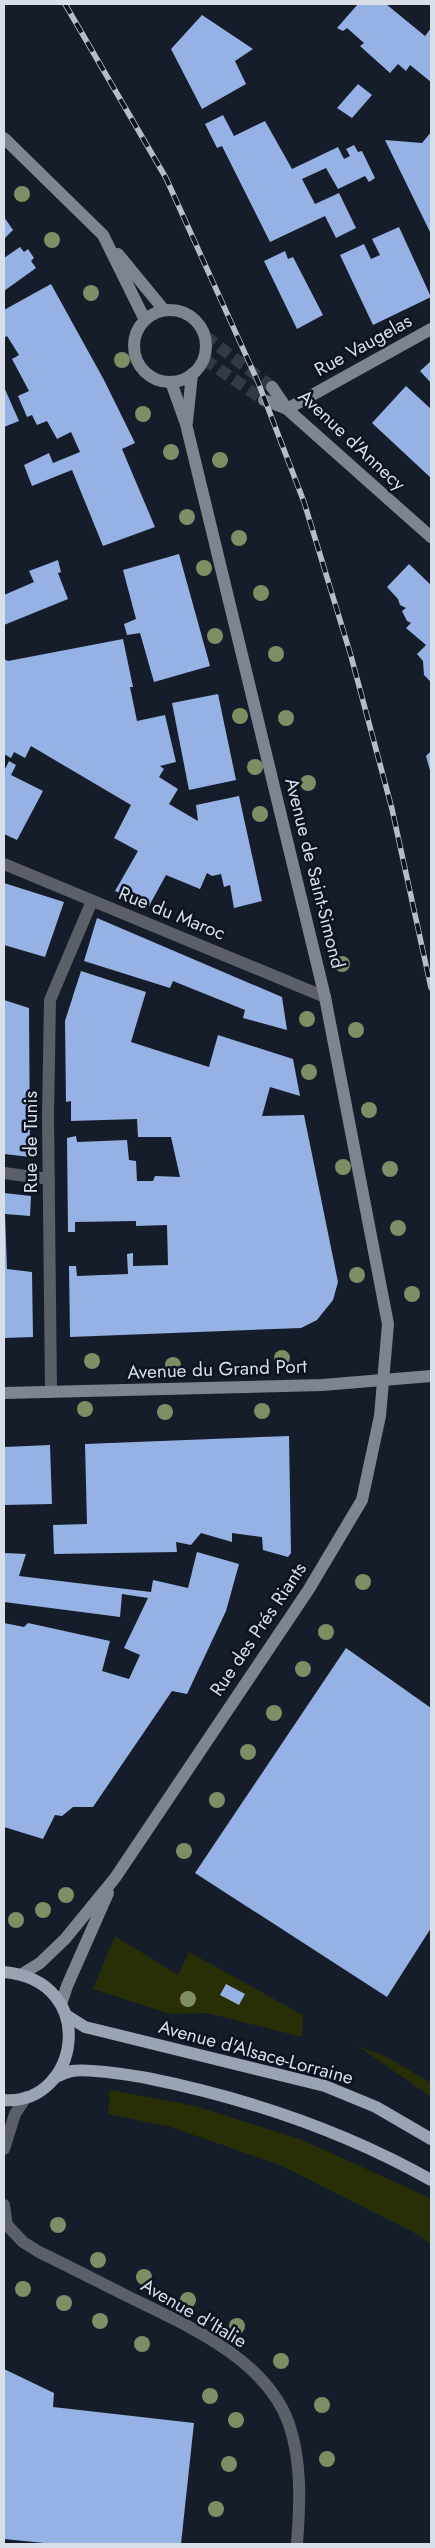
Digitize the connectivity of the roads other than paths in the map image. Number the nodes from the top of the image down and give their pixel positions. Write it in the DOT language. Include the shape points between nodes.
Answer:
graph roads {
  1 [pos="4,138"];
  2 [pos="103,235"];
  3 [pos="164,310"];
  4 [pos="145,320"];
  5 [pos="431,329"];
  6 [pos="192,374"];
  7 [pos="171,382"];
  8 [pos="272,387"];
  9 [pos="264,400"];
  10 [pos="287,409"];
  11 [pos="186,424"];
  12 [pos="431,537"];
  13 [pos="4,864"];
  14 [pos="92,901"];
  15 [pos="326,997"];
  16 [pos="4,1173"];
  17 [pos="50,1179"];
  18 [pos="431,1376"];
  19 [pos="384,1380"];
  20 [pos="51,1392"];
  21 [pos="4,1393"];
  22 [pos="115,1878"];
  23 [pos="4,1972"];
  24 [pos="22,1974"];
  25 [pos="64,2009"];
  26 [pos="54,2078"];
  27 [pos="26,2097"];
  28 [pos="4,2100"];
  29 [pos="431,2139"];
  30 [pos="4,2149"];
  31 [pos="431,2180"];
  32 [pos="4,2205"];
  33 [pos="5,2224"];
  34 [pos="297,2544"];
  1 -- 2 [label="main road"];
  2 -- 3 [label="main road"];
  2 -- 4 [label="main road"];
  3 -- 4 [label="main road"];
  3 -- 6 [label="main road" via="185,313 197,322 205,336 204,359"];
  4 -- 7 [label="main road" via="135,338 137,360 151,376"];
  5 -- 10 [label="main road, Rue Vaugelas"];
  6 -- 7 [label="main road"];
  6 -- 11 [label="main road"];
  7 -- 11 [label="main road, Avenue de Saint-Simond"];
  8 -- 10 [label="main road, Avenue d'Annecy"];
  9 -- 10 [label="main road"];
  10 -- 12 [label="main road, Avenue d'Annecy"];
  11 -- 15 [label="main road, Avenue de Saint-Simond"];
  13 -- 14 [label="street, Rue du Maroc"];
  14 -- 15 [label="street, Rue du Maroc"];
  14 -- 17 [label="street, Rue de Tunis" via="50,1000"];
  15 -- 19 [label="main road, Avenue de Saint-Simond" via="388,1324"];
  16 -- 17 [label="street"];
  17 -- 20 [label="street, Rue de Tunis"];
  18 -- 19 [label="main road, Avenue du Grand Port"];
  19 -- 20 [label="main road, Avenue du Grand Port" via="322,1385"];
  19 -- 22 [label="main road, Rue des Prés Riants" via="380,1416 362,1500 309,1589"];
  20 -- 21 [label="main road, Avenue du Grand Port"];
  22 -- 24 [label="main road, Rue des Prés Riants" via="65,1939 40,1963"];
  22 -- 25 [label="main road, Rue des Prés Riants" via="67,1986"];
  23 -- 24 [label="main road"];
  24 -- 25 [label="main road, Avenue d'Alsace-Lorraine" via="51,1990"];
  25 -- 26 [label="main road" via="70,2036 66,2058"];
  25 -- 29 [label="main road, Avenue d'Alsace-Lorraine" via="85,2027 325,2086 376,2106"];
  26 -- 27 [label="main road"];
  26 -- 31 [label="main road" via="73,2071 124,2074 232,2099 357,2143"];
  27 -- 28 [label="main road"];
  27 -- 30 [label="street" via="15,2114"];
  32 -- 33 [label="street, Avenue d'Italie"];
  33 -- 34 [label="street, Avenue d'Italie" via="38,2252 176,2320 231,2352 256,2375 276,2399 288,2423 297,2454 300,2508"];
}
